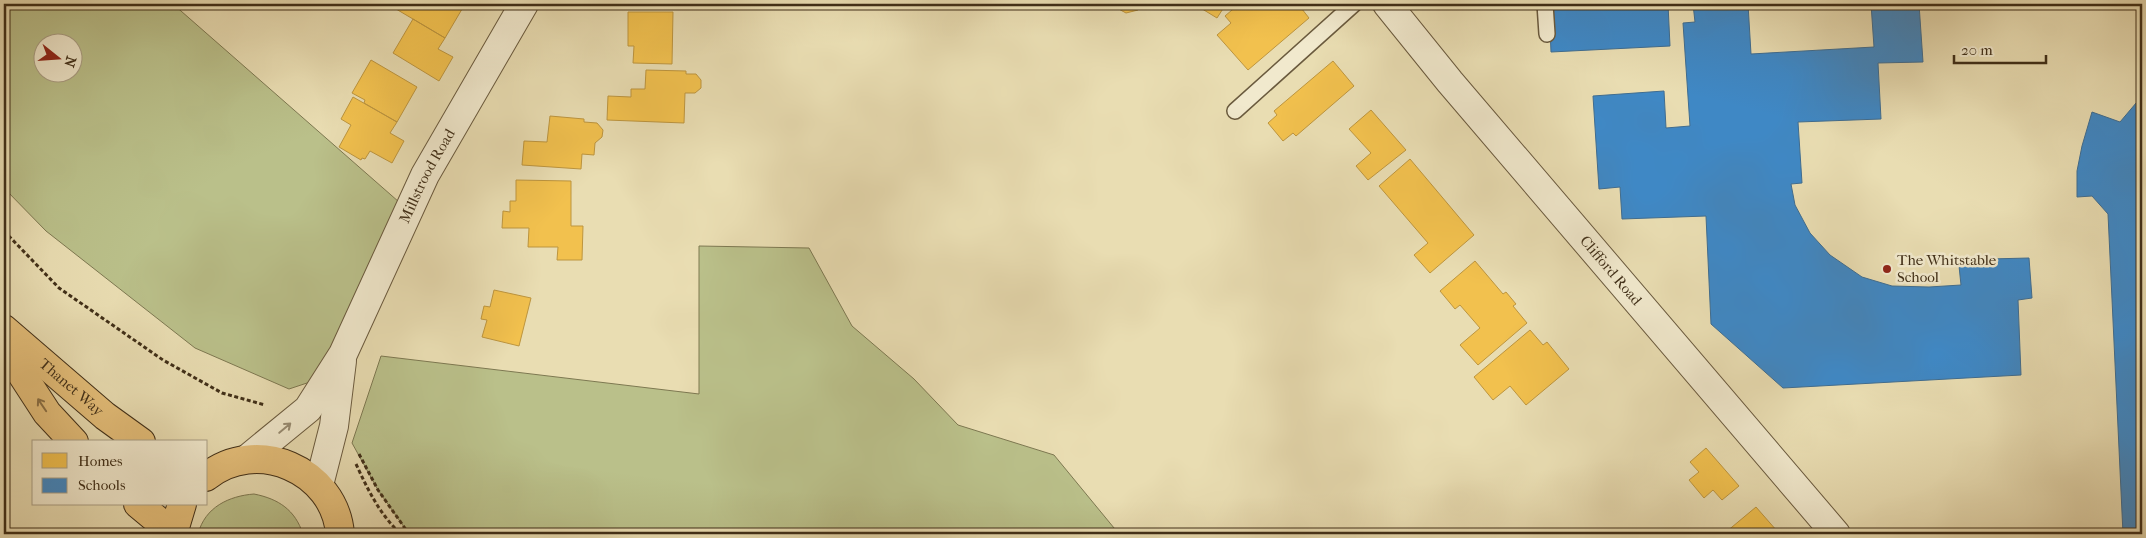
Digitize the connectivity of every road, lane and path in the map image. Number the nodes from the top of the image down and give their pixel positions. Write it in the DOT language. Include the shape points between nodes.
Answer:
graph roads {
  1 [pos="524,4"];
  2 [pos="1354,4"];
  3 [pos="1388,4"];
  4 [pos="1545,4"];
  5 [pos="1547,34"];
  6 [pos="1235,111"];
  7 [pos="4,231"];
  8 [pos="4,329"];
  9 [pos="4,348"];
  10 [pos="343,354"];
  11 [pos="301,414"];
  12 [pos="343,436"];
  13 [pos="72,440"];
  14 [pos="138,440"];
  15 [pos="247,459"];
  16 [pos="210,470"];
  17 [pos="320,485"];
  18 [pos="140,506"];
  19 [pos="181,506"];
  20 [pos="344,530"];
  21 [pos="173,534"];
  22 [pos="401,534"];
  23 [pos="409,534"];
  24 [pos="1836,534"];
  1 -- 10 [label="street, Millstrood Road" via="425,175"];
  2 -- 6 [label="lane"];
  3 -- 24 [label="street, Clifford Road" via="1450,82"];
  4 -- 5 [label="lane"];
  7 -- 11 [label="path" via="59,288 163,360 222,393"];
  8 -- 14 [label="main road, Thanet Way" via="105,416"];
  13 -- 9 [label="main road, Thanet Way, one-way" via="47,413"];
  10 -- 11 [label="street, Millstrood Road" via="308,409"];
  10 -- 12 [label="street, Millstrood Road"];
  15 -- 11 [label="street, Millstrood Road, one-way"];
  12 -- 17 [label="street, Millstrood Road"];
  12 -- 22 [label="path" via="370,494"];
  12 -- 23 [label="path"];
  15 -- 16 [label="main road"];
  15 -- 17 [label="main road" via="274,460 298,469"];
  17 -- 20 [label="main road" via="332,502"];
  18 -- 21 [label="main road"];
  19 -- 21 [label="main road"];
}
